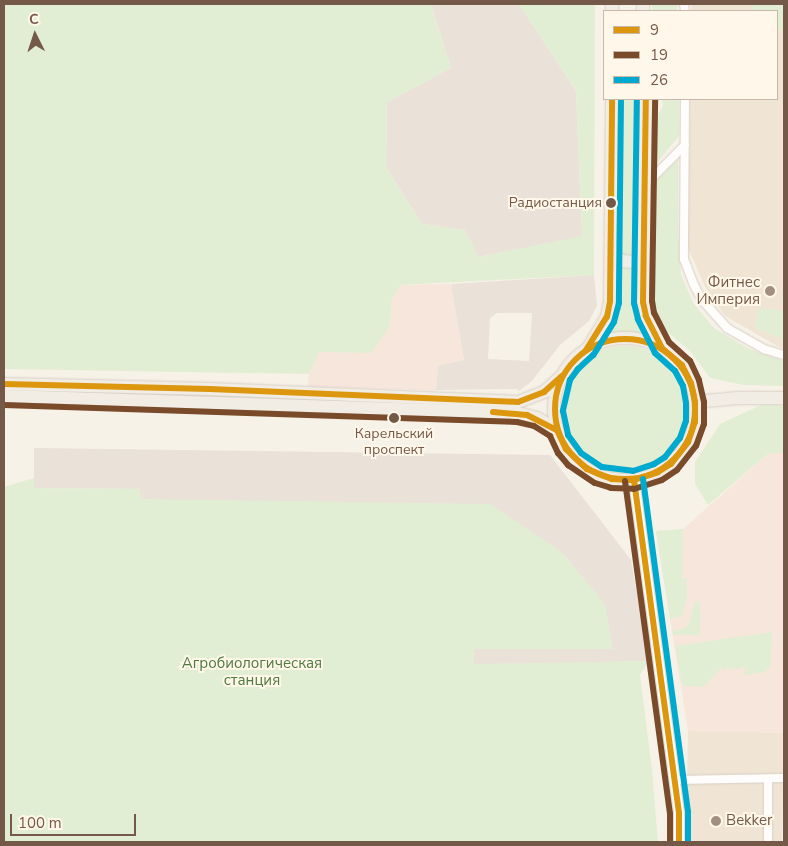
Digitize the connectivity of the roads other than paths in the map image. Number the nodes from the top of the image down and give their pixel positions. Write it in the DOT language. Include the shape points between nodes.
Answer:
graph roads {
  1 [pos="612,100"];
  2 [pos="646,100"];
  3 [pos="685,100"];
  4 [pos="685,145"];
  5 [pos="646,184"];
  6 [pos="611,251"];
  7 [pos="644,253"];
  8 [pos="662,348"];
  9 [pos="586,350"];
  10 [pos="784,355"];
  11 [pos="562,376"];
  12 [pos="4,384"];
  13 [pos="210,389"];
  14 [pos="4,396"];
  15 [pos="784,398"];
  16 [pos="210,402"];
  17 [pos="695,402"];
  18 [pos="557,430"];
  19 [pos="634,480"];
  20 [pos="768,778"];
  21 [pos="784,778"];
  22 [pos="675,780"];
  23 [pos="679,842"];
  24 [pos="768,842"];
  1 -- 6 [label="main road"];
  2 -- 5 [label="main road"];
  3 -- 4 [label="street"];
  4 -- 5 [label="street"];
  4 -- 10 [label="street" via="684,259 702,300 727,328 764,349"];
  5 -- 7 [label="main road"];
  6 -- 7 [label="main road" via="621,261 628,262 634,262"];
  6 -- 9 [label="main road" via="607,318"];
  7 -- 8 [label="main road" via="643,302 646,316"];
  8 -- 9 [label="main road" via="627,340 607,341"];
  8 -- 17 [label="main road" via="682,365 691,383"];
  9 -- 11 [label="main road"];
  11 -- 13 [label="main road" via="544,392 518,402"];
  11 -- 18 [label="main road" via="555,399"];
  12 -- 13 [label="main road"];
  13 -- 16 [label="main road"];
  14 -- 16 [label="main road"];
  15 -- 17 [label="main road"];
  16 -- 18 [label="main road" via="518,413 537,418"];
  17 -- 19 [label="main road" via="695,422 688,442 670,464"];
  18 -- 19 [label="main road" via="566,449 587,470 612,479"];
  19 -- 22 [label="street"];
  20 -- 21 [label="street"];
  20 -- 22 [label="street"];
  20 -- 24 [label="street"];
  22 -- 23 [label="street"];
}
